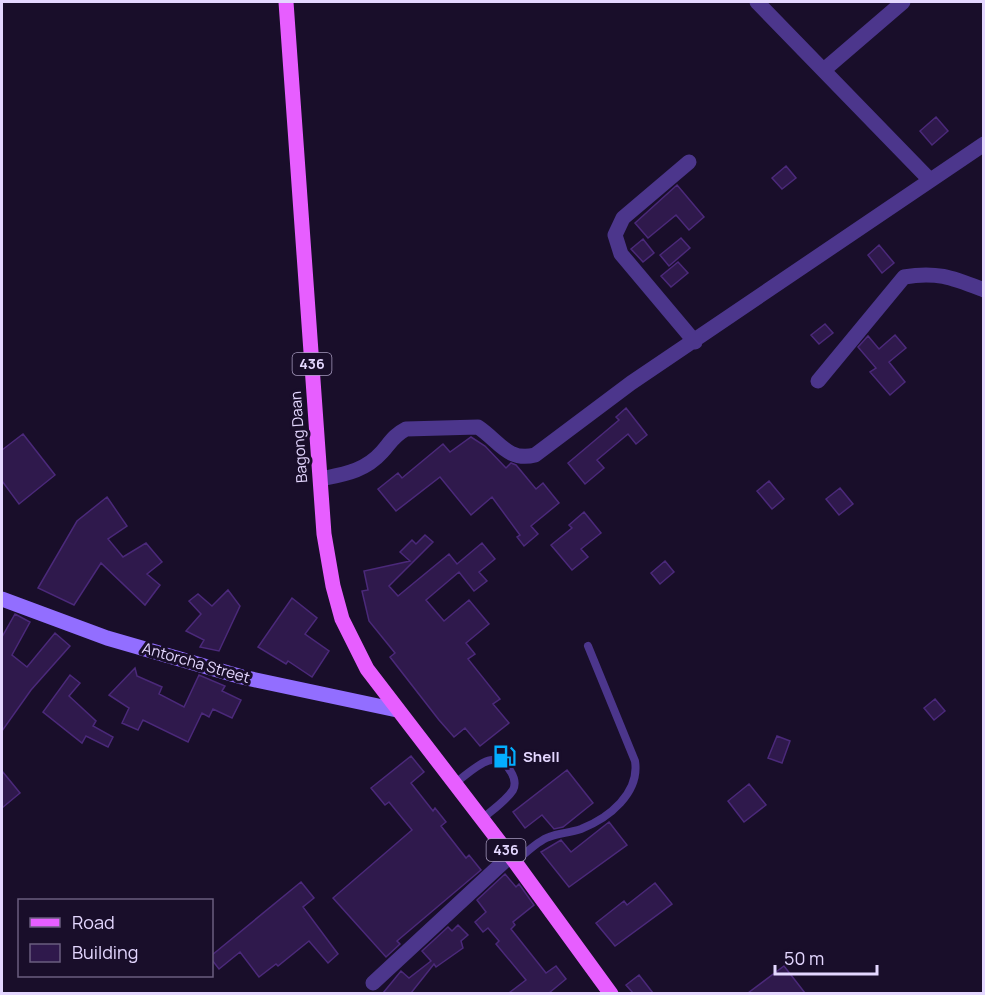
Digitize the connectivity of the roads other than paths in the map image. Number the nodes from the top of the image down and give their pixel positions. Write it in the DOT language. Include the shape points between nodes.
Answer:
graph roads {
  1 [pos="286,2"];
  2 [pos="757,2"];
  3 [pos="903,2"];
  4 [pos="825,69"];
  5 [pos="984,144"];
  6 [pos="689,162"];
  7 [pos="929,179"];
  8 [pos="984,290"];
  9 [pos="694,342"];
  10 [pos="818,381"];
  11 [pos="321,478"];
  12 [pos="2,599"];
  13 [pos="588,646"];
  14 [pos="397,710"];
  15 [pos="454,784"];
  16 [pos="482,819"];
  17 [pos="512,859"];
  18 [pos="373,983"];
  19 [pos="611,993"];
  1 -- 11 [label="main road, Bagong Daan / 436"];
  2 -- 4 [label="street"];
  3 -- 4 [label="street"];
  4 -- 7 [label="street"];
  5 -- 7 [label="street"];
  6 -- 9 [label="street" via="623,218 615,235 621,254"];
  7 -- 9 [label="street"];
  8 -- 10 [label="street" via="947,276 926,273 904,277"];
  9 -- 11 [label="street" via="631,383 535,455 513,455 478,427 406,429 359,471"];
  11 -- 14 [label="main road, Bagong Daan / 436" via="328,559 342,619 367,669"];
  12 -- 14 [label="main road, Antorcha Street" via="107,638 243,677"];
  13 -- 17 [label="lane" via="635,761 637,774 633,786 620,803 584,828 545,839"];
  14 -- 15 [label="main road, 436"];
  15 -- 16 [label="main road, 436"];
  15 -- 16 [label="lane" via="488,760 500,760 508,766 514,777 512,791"];
  16 -- 17 [label="main road, 436"];
  17 -- 18 [label="street"];
  17 -- 19 [label="main road, 436"];
}
